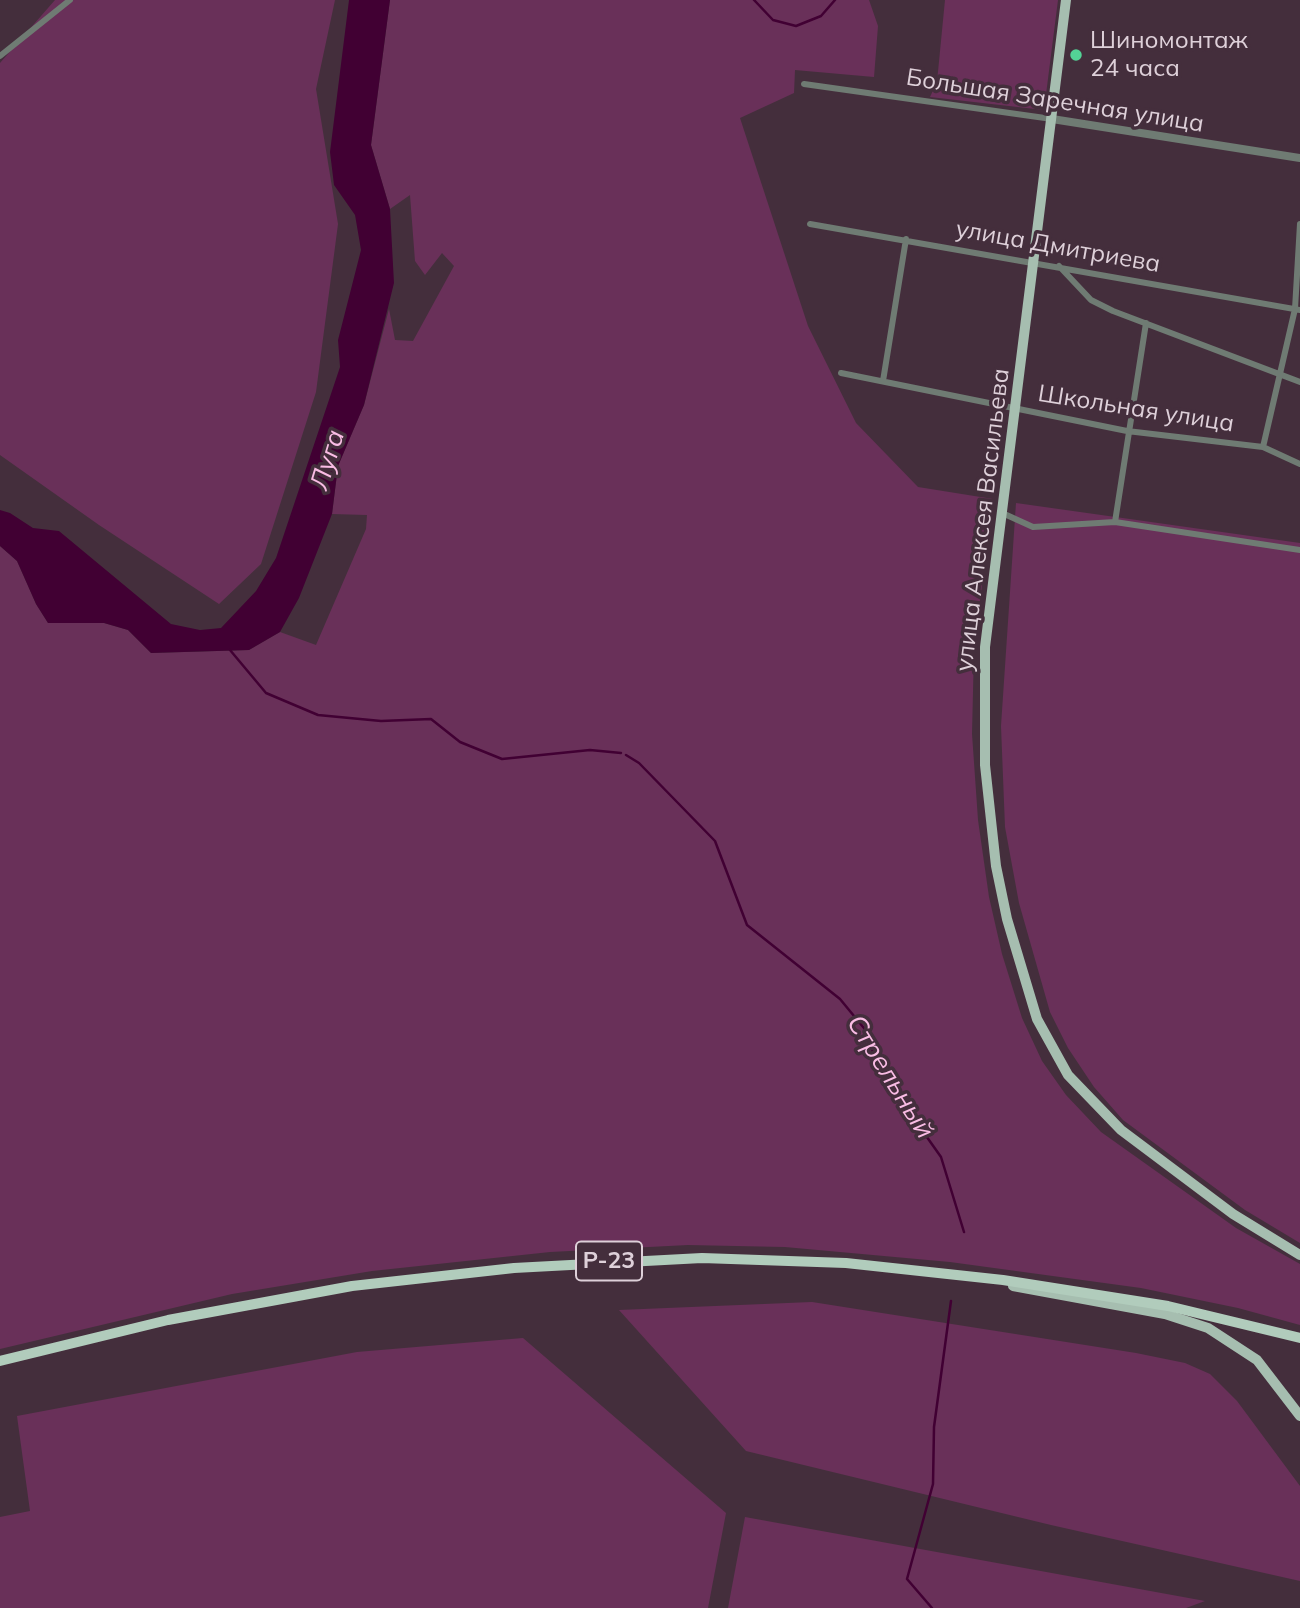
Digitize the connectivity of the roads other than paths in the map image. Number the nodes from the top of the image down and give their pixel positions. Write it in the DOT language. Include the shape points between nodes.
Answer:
graph roads {
  1 [pos="69,0"];
  2 [pos="1066,0"];
  3 [pos="0,56"];
  4 [pos="804,84"];
  5 [pos="1052,120"];
  6 [pos="1300,158"];
  7 [pos="1300,224"];
  8 [pos="810,225"];
  9 [pos="906,239"];
  10 [pos="1035,263"];
  11 [pos="1059,266"];
  12 [pos="1297,309"];
  13 [pos="1146,323"];
  14 [pos="841,373"];
  15 [pos="1279,373"];
  16 [pos="883,381"];
  17 [pos="1300,382"];
  18 [pos="1017,411"];
  19 [pos="1127,431"];
  20 [pos="1262,447"];
  21 [pos="1300,464"];
  22 [pos="1000,512"];
  23 [pos="1115,522"];
  24 [pos="1300,550"];
  25 [pos="1300,1255"];
  26 [pos="954,1274"];
  27 [pos="1300,1338"];
  28 [pos="0,1361"];
  29 [pos="1300,1416"];
  1 -- 3 [label="street"];
  2 -- 5 [label="main road, улица Алексея Васильева"];
  4 -- 5 [label="street, Большая Заречная улица"];
  5 -- 6 [label="street, Большая Заречная улица"];
  5 -- 10 [label="main road, улица Алексея Васильева"];
  7 -- 12 [label="street"];
  8 -- 9 [label="street, улица Дмитриева"];
  9 -- 10 [label="street, улица Дмитриева"];
  9 -- 16 [label="street"];
  10 -- 11 [label="street, улица Дмитриева"];
  10 -- 18 [label="main road, улица Алексея Васильева"];
  11 -- 12 [label="street, улица Дмитриева"];
  11 -- 13 [label="street" via="1091,300"];
  12 -- 15 [label="street"];
  13 -- 15 [label="street"];
  13 -- 19 [label="street"];
  14 -- 16 [label="street, Школьная улица"];
  15 -- 17 [label="street"];
  15 -- 20 [label="street"];
  16 -- 18 [label="street, Школьная улица"];
  18 -- 19 [label="street, Школьная улица"];
  18 -- 22 [label="main road, улица Алексея Васильева"];
  19 -- 20 [label="street, Школьная улица"];
  19 -- 23 [label="street"];
  20 -- 21 [label="street, Школьная улица"];
  22 -- 23 [label="street" via="1034,527"];
  22 -- 25 [label="main road, улица Алексея Васильева" via="985,647 985,765 996,866 1037,1019 1068,1075 1100,1111 1192,1185"];
  23 -- 24 [label="street"];
  26 -- 27 [label="highway, Р-23" via="1168,1306"];
  26 -- 28 [label="highway, Р-23" via="789,1259 723,1258 514,1268 277,1299"];
  26 -- 29 [label="main road" via="1150,1311 1208,1328 1257,1360"];
}
